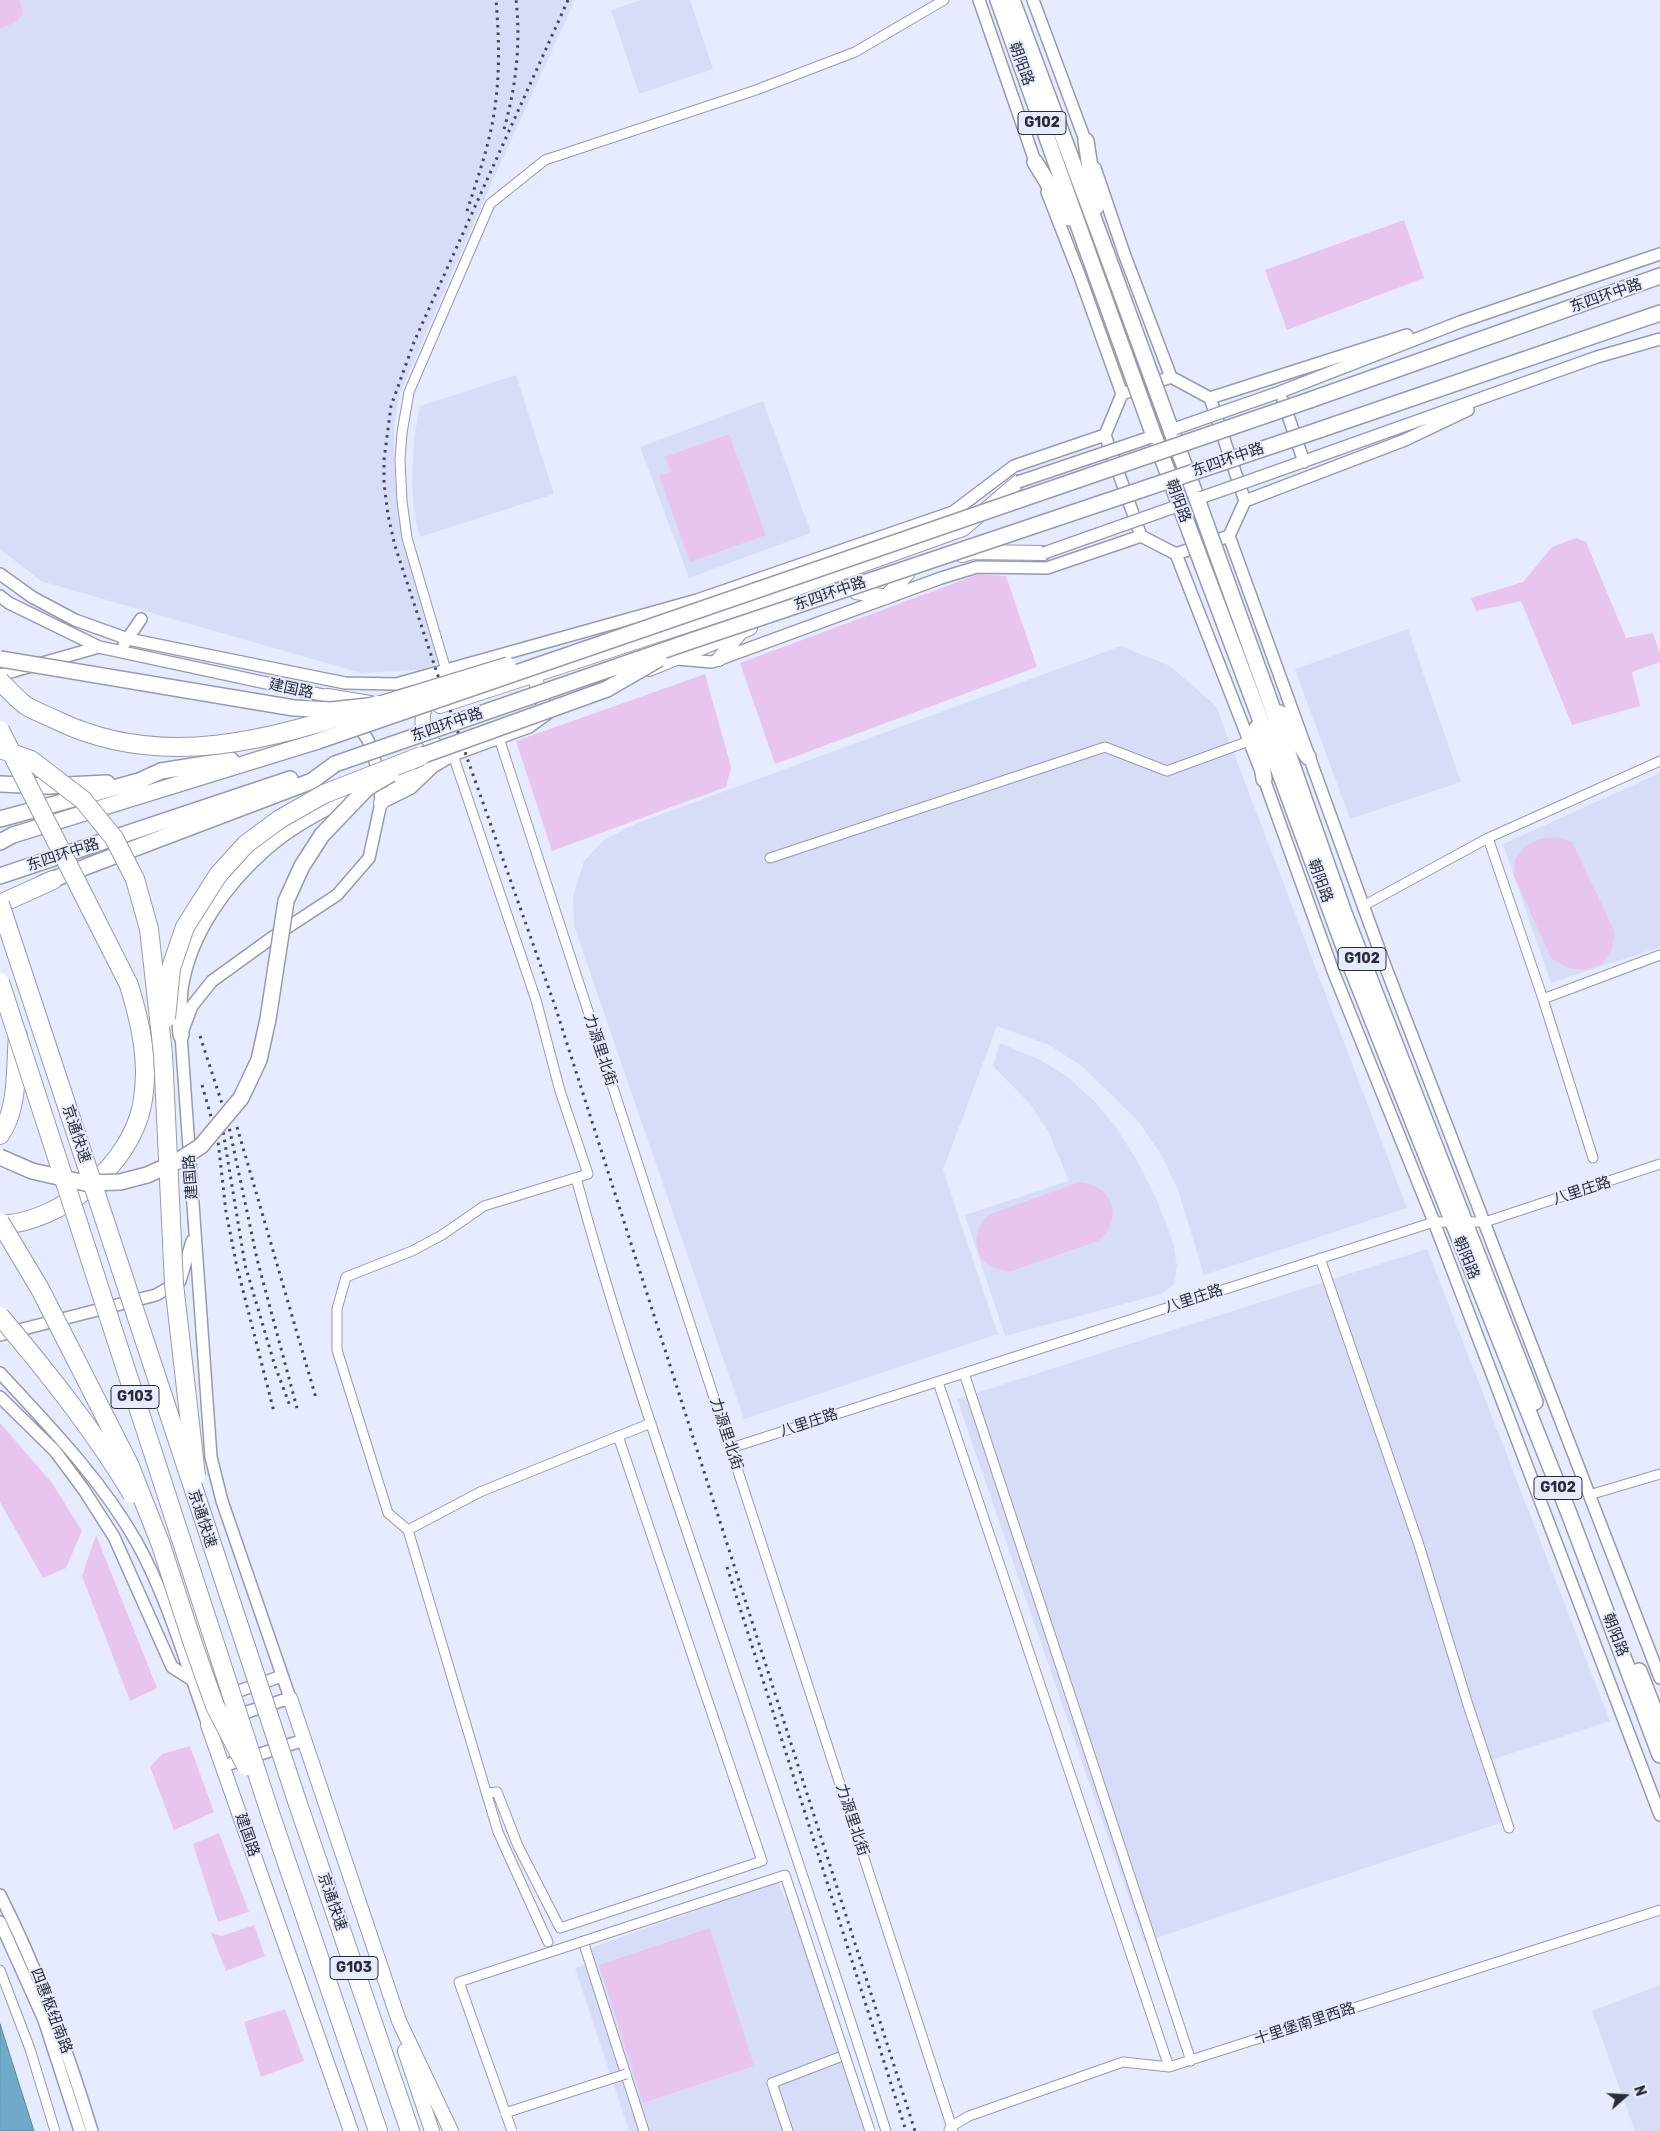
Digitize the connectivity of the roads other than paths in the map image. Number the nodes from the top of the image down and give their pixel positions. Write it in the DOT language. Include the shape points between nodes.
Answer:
graph roads {
  1 [pos="944,0"];
  2 [pos="979,0"];
  3 [pos="998,0"];
  4 [pos="1012,0"];
  5 [pos="1033,0"];
  6 [pos="1086,141"];
  7 [pos="1035,162"];
  8 [pos="1102,241"];
  9 [pos="1086,247"];
  10 [pos="1660,254"];
  11 [pos="1660,276"];
  12 [pos="1660,313"];
  13 [pos="1460,322"];
  14 [pos="1660,340"];
  15 [pos="1171,378"];
  16 [pos="1532,380"];
  17 [pos="1280,392"];
  18 [pos="1122,394"];
  19 [pos="1210,398"];
  20 [pos="1171,430"];
  21 [pos="1105,435"];
  22 [pos="1154,436"];
  23 [pos="1304,462"];
  24 [pos="1018,482"];
  25 [pos="1197,499"];
  26 [pos="1245,501"];
  27 [pos="1180,505"];
  28 [pos="1141,536"];
  29 [pos="1229,536"];
  30 [pos="1044,553"];
  31 [pos="1176,554"];
  32 [pos="0,574"];
  33 [pos="907,574"];
  34 [pos="856,592"];
  35 [pos="0,596"];
  36 [pos="886,597"];
  37 [pos="680,615"];
  38 [pos="141,619"];
  39 [pos="742,631"];
  40 [pos="128,639"];
  41 [pos="691,641"];
  42 [pos="99,647"];
  43 [pos="118,651"];
  44 [pos="0,659"];
  45 [pos="677,659"];
  46 [pos="719,659"];
  47 [pos="446,670"];
  48 [pos="0,675"];
  49 [pos="534,676"];
  50 [pos="0,681"];
  51 [pos="1267,693"];
  52 [pos="328,696"];
  53 [pos="1252,697"];
  54 [pos="566,698"];
  55 [pos="377,705"];
  56 [pos="544,706"];
  57 [pos="424,710"];
  58 [pos="0,730"];
  59 [pos="499,738"];
  60 [pos="0,741"];
  61 [pos="1249,741"];
  62 [pos="0,749"];
  63 [pos="284,752"];
  64 [pos="429,752"];
  65 [pos="453,755"];
  66 [pos="1308,757"];
  67 [pos="31,760"];
  68 [pos="1660,762"];
  69 [pos="335,764"];
  70 [pos="1264,779"];
  71 [pos="139,781"];
  72 [pos="0,784"];
  73 [pos="367,788"];
  74 [pos="381,804"];
  75 [pos="0,819"];
  76 [pos="1488,838"];
  77 [pos="0,842"];
  78 [pos="770,858"];
  79 [pos="0,876"];
  80 [pos="53,880"];
  81 [pos="0,896"];
  82 [pos="0,904"];
  83 [pos="1363,906"];
  84 [pos="1660,955"];
  85 [pos="0,982"];
  86 [pos="1543,999"];
  87 [pos="18,1035"];
  88 [pos="180,1035"];
  89 [pos="163,1054"];
  90 [pos="0,1135"];
  91 [pos="0,1157"];
  92 [pos="1593,1158"];
  93 [pos="1660,1164"];
  94 [pos="576,1178"];
  95 [pos="194,1216"];
  96 [pos="1434,1222"];
  97 [pos="1458,1222"];
  98 [pos="1485,1222"];
  99 [pos="0,1224"];
  100 [pos="1320,1258"];
  101 [pos="0,1316"];
  102 [pos="0,1335"];
  103 [pos="0,1373"];
  104 [pos="964,1373"];
  105 [pos="938,1382"];
  106 [pos="0,1397"];
  107 [pos="651,1423"];
  108 [pos="618,1436"];
  109 [pos="731,1448"];
  110 [pos="1660,1474"];
  111 [pos="1589,1495"];
  112 [pos="199,1510"];
  113 [pos="408,1530"];
  114 [pos="161,1545"];
  115 [pos="282,1676"];
  116 [pos="1660,1678"];
  117 [pos="191,1679"];
  118 [pos="290,1698"];
  119 [pos="200,1704"];
  120 [pos="208,1725"];
  121 [pos="1660,1725"];
  122 [pos="304,1740"];
  123 [pos="1660,1755"];
  124 [pos="223,1766"];
  125 [pos="486,1793"];
  126 [pos="270,1813"];
  127 [pos="1660,1815"];
  128 [pos="1509,1828"];
  129 [pos="0,1895"];
  130 [pos="1660,1910"];
  131 [pos="0,1922"];
  132 [pos="583,1941"];
  133 [pos="548,1942"];
  134 [pos="0,1970"];
  135 [pos="398,2021"];
  136 [pos="845,2056"];
  137 [pos="1191,2061"];
  138 [pos="1169,2067"];
  139 [pos="626,2074"];
  140 [pos="506,2113"];
  141 [pos="951,2129"];
  142 [pos="55,2131"];
  143 [pos="80,2131"];
  144 [pos="92,2131"];
  145 [pos="351,2131"];
  146 [pos="378,2131"];
  147 [pos="410,2131"];
  148 [pos="432,2131"];
  149 [pos="451,2131"];
  150 [pos="512,2131"];
  151 [pos="644,2131"];
  152 [pos="788,2131"];
  153 [pos="870,2131"];
  154 [pos="886,2131"];
  1 -- 47 [label="street" via="855,52 756,90 544,160 490,204 410,392 402,433 401,484 407,538"];
  2 -- 7 [label="street, 朝阳路"];
  3 -- 9 [label="highway, 朝阳路 / G102"];
  4 -- 8 [label="highway, 朝阳路 / G102"];
  5 -- 6 [label="street"];
  6 -- 8 [label="highway"];
  6 -- 15 [label="street"];
  7 -- 9 [label="highway"];
  7 -- 18 [label="street, 朝阳路"];
  8 -- 20 [label="highway, 朝阳路 / G102, bridge"];
  9 -- 22 [label="highway, 朝阳路 / G102, bridge"];
  10 -- 13 [label="street, 东四环中路"];
  11 -- 37 [label="highway, 东四环中路, bridge" via="1310,400"];
  12 -- 41 [label="highway, 东四环中路, bridge"];
  13 -- 17 [label="street, 东四环中路"];
  13 -- 19 [label="street, 东四环中路" via="1408,334"];
  14 -- 16 [label="street, 东四环中路" via="1597,357"];
  15 -- 18 [label="street"];
  15 -- 19 [label="street"];
  16 -- 23 [label="street, 东四环中路"];
  16 -- 26 [label="street, 东四环中路" via="1405,440"];
  17 -- 20 [label="street, 东四环中路, bridge"];
  17 -- 23 [label="street"];
  18 -- 21 [label="street"];
  19 -- 26 [label="street"];
  20 -- 22 [label="street, 东四环中路"];
  20 -- 25 [label="highway, 朝阳路 / G102, bridge"];
  21 -- 28 [label="street"];
  21 -- 47 [label="street" via="1014,466 954,512 697,600"];
  22 -- 24 [label="street, 东四环中路, bridge"];
  22 -- 27 [label="highway, 朝阳路 / G102, bridge"];
  23 -- 25 [label="street, 东四环中路, bridge"];
  24 -- 49 [label="main road, 东四环中路" via="963,529"];
  25 -- 27 [label="street, 东四环中路"];
  25 -- 51 [label="highway, 朝阳路 / G102, bridge"];
  26 -- 29 [label="street"];
  27 -- 30 [label="street, 东四环中路, bridge"];
  27 -- 53 [label="highway, 朝阳路 / G102, bridge"];
  28 -- 31 [label="street"];
  28 -- 36 [label="street, 东四环中路" via="1047,568 977,567"];
  29 -- 31 [label="street"];
  29 -- 66 [label="street, 朝阳路"];
  30 -- 33 [label="main road, 东四环中路" via="972,552"];
  31 -- 61 [label="street, 朝阳路"];
  32 -- 40 [label="street" via="32,597 75,620"];
  33 -- 34 [label="main road, 东四环中路"];
  33 -- 36 [label="main road"];
  34 -- 36 [label="main road"];
  34 -- 39 [label="main road, 东四环中路"];
  35 -- 42 [label="street, 建国路"];
  36 -- 46 [label="street, 东四环中路"];
  37 -- 55 [label="highway, bridge"];
  37 -- 63 [label="highway, 东四环中路, bridge"];
  38 -- 40 [label="street"];
  39 -- 45 [label="main road, 东四环中路"];
  39 -- 46 [label="main road"];
  40 -- 43 [label="street"];
  40 -- 47 [label="street" via="345,683 396,684"];
  41 -- 64 [label="highway, bridge" via="607,689"];
  41 -- 69 [label="highway, 东四环中路, bridge"];
  42 -- 43 [label="street, 建国路"];
  42 -- 48 [label="street"];
  43 -- 52 [label="street, 建国路"];
  44 -- 55 [label="highway, bridge" via="294,708 330,710"];
  45 -- 46 [label="street, 东四环中路" via="712,662"];
  45 -- 54 [label="main road, 东四环中路"];
  49 -- 56 [label="main road"];
  49 -- 57 [label="main road, 东四环中路"];
  50 -- 55 [label="highway, bridge" via="25,704 74,729 123,743 177,748 228,744 299,730"];
  51 -- 66 [label="highway"];
  51 -- 97 [label="highway, 朝阳路 / G102"];
  52 -- 57 [label="main road, 东四环中路"];
  52 -- 74 [label="street, 建国路" via="354,719 368,740 379,774"];
  53 -- 70 [label="highway"];
  53 -- 97 [label="highway, 朝阳路 / G102" via="1352,968"];
  54 -- 56 [label="main road, 东四环中路"];
  54 -- 59 [label="street, 东四环中路" via="529,727"];
  56 -- 64 [label="main road, 东四环中路" via="459,736"];
  57 -- 64 [label="main road" via="421,723"];
  58 -- 99 [label="highway, bridge" via="129,985 140,1022 146,1064 142,1106 130,1136 113,1163 87,1189 59,1209 17,1224"];
  59 -- 65 [label="street, 东四环中路"];
  59 -- 109 [label="street, 力源里北街"];
  60 -- 67 [label="highway, bridge"];
  61 -- 70 [label="street, 朝阳路"];
  61 -- 78 [label="street" via="1167,771 1104,747"];
  62 -- 67 [label="highway, bridge"];
  63 -- 71 [label="highway" via="161,771"];
  63 -- 77 [label="highway, 东四环中路"];
  64 -- 65 [label="main road"];
  64 -- 73 [label="highway, bridge"];
  64 -- 74 [label="main road, 东四环中路"];
  64 -- 89 [label="highway, bridge" via="324,794 280,819 246,844 218,875 185,927 171,968"];
  65 -- 74 [label="street, 东四环中路" via="433,767 411,788"];
  65 -- 94 [label="street" via="536,1000 560,1091 588,1174"];
  66 -- 83 [label="street, 朝阳路"];
  67 -- 89 [label="highway, bridge" via="83,800 114,838 135,879 148,928"];
  68 -- 76 [label="street"];
  69 -- 79 [label="highway, 东四环中路"];
  69 -- 80 [label="highway" via="312,781"];
  70 -- 96 [label="street, 朝阳路" via="1333,971"];
  71 -- 72 [label="highway" via="47,786"];
  71 -- 75 [label="highway"];
  73 -- 88 [label="highway" via="337,801 265,848 213,907 190,949 180,989"];
  73 -- 91 [label="highway, bridge" via="322,835 302,866 286,901 259,1060 241,1098 201,1146 162,1169 120,1182 85,1183 32,1171"];
  74 -- 88 [label="street, 建国路" via="369,858 337,895 212,982 192,1006"];
  76 -- 83 [label="street"];
  76 -- 86 [label="street"];
  80 -- 81 [label="highway"];
  80 -- 82 [label="highway"];
  82 -- 112 [label="highway, 京通快速 / G103, bridge"];
  83 -- 98 [label="street, 朝阳路"];
  84 -- 86 [label="street"];
  85 -- 87 [label="highway, 京通快速 / G103, bridge"];
  86 -- 92 [label="street"];
  87 -- 90 [label="highway" via="13,1104"];
  87 -- 126 [label="highway, 京通快速 / G103, bridge"];
  88 -- 95 [label="street, 建国路"];
  89 -- 112 [label="highway, bridge" via="174,1284"];
  93 -- 98 [label="street, 八里庄路"];
  94 -- 107 [label="street"];
  94 -- 113 [label="street" via="484,1206 412,1251 346,1277 337,1309 337,1350 388,1513"];
  95 -- 102 [label="street" via="192,1246 180,1282 156,1295"];
  95 -- 115 [label="street, 建国路" via="211,1457 222,1500"];
  96 -- 97 [label="street, 八里庄路"];
  96 -- 100 [label="street, 八里庄路"];
  96 -- 127 [label="street, 朝阳路"];
  97 -- 98 [label="street, 八里庄路"];
  97 -- 121 [label="highway, 朝阳路 / G102"];
  97 -- 123 [label="highway, 朝阳路 / G102"];
  98 -- 111 [label="street, 朝阳路"];
  99 -- 114 [label="highway, bridge" via="40,1289 129,1464"];
  100 -- 104 [label="street, 八里庄路"];
  100 -- 128 [label="street" via="1419,1545"];
  101 -- 114 [label="highway, bridge" via="94,1435"];
  103 -- 117 [label="street, 建国路" via="62,1439 136,1542 164,1603"];
  104 -- 105 [label="street, 八里庄路"];
  104 -- 137 [label="street"];
  105 -- 109 [label="street, 八里庄路"];
  105 -- 138 [label="street"];
  106 -- 117 [label="street" via="55,1451 84,1490 114,1536 172,1667"];
  107 -- 108 [label="street"];
  107 -- 154 [label="street"];
  108 -- 113 [label="street" via="480,1492"];
  108 -- 125 [label="street" via="762,1861 560,1928 518,1846 496,1792"];
  109 -- 141 [label="street, 力源里北街"];
  110 -- 111 [label="street"];
  111 -- 116 [label="street, 朝阳路"];
  112 -- 147 [label="highway, 京通快速 / G103, bridge"];
  113 -- 125 [label="street"];
  114 -- 126 [label="highway, bridge" via="215,1706"];
  115 -- 118 [label="street"];
  115 -- 119 [label="street"];
  117 -- 119 [label="street, 建国路"];
  118 -- 120 [label="street"];
  118 -- 122 [label="main road"];
  119 -- 120 [label="street, 建国路"];
  120 -- 124 [label="main road, 建国路"];
  122 -- 124 [label="street"];
  122 -- 135 [label="main road"];
  124 -- 145 [label="main road, 建国路"];
  125 -- 133 [label="street" via="498,1832"];
  126 -- 146 [label="highway, 京通快速 / G103"];
  129 -- 144 [label="street, 四惠枢纽南路" via="65,2043"];
  130 -- 137 [label="street, 十里堡南里西路"];
  131 -- 143 [label="street, 四惠枢纽南路" via="44,2020"];
  132 -- 136 [label="street, bridge" via="785,1875"];
  132 -- 139 [label="street"];
  132 -- 140 [label="street, bridge" via="459,1982"];
  134 -- 142 [label="street" via="30,2049"];
  135 -- 148 [label="main road" via="403,2048"];
  135 -- 149 [label="main road"];
  136 -- 152 [label="street" via="772,2084"];
  136 -- 153 [label="street, bridge"];
  137 -- 138 [label="street, 十里堡南里西路"];
  138 -- 141 [label="street, 十里堡南里西路" via="1124,2062 969,2116"];
  139 -- 140 [label="street, bridge"];
  139 -- 151 [label="street"];
  140 -- 150 [label="street, bridge"];
}
